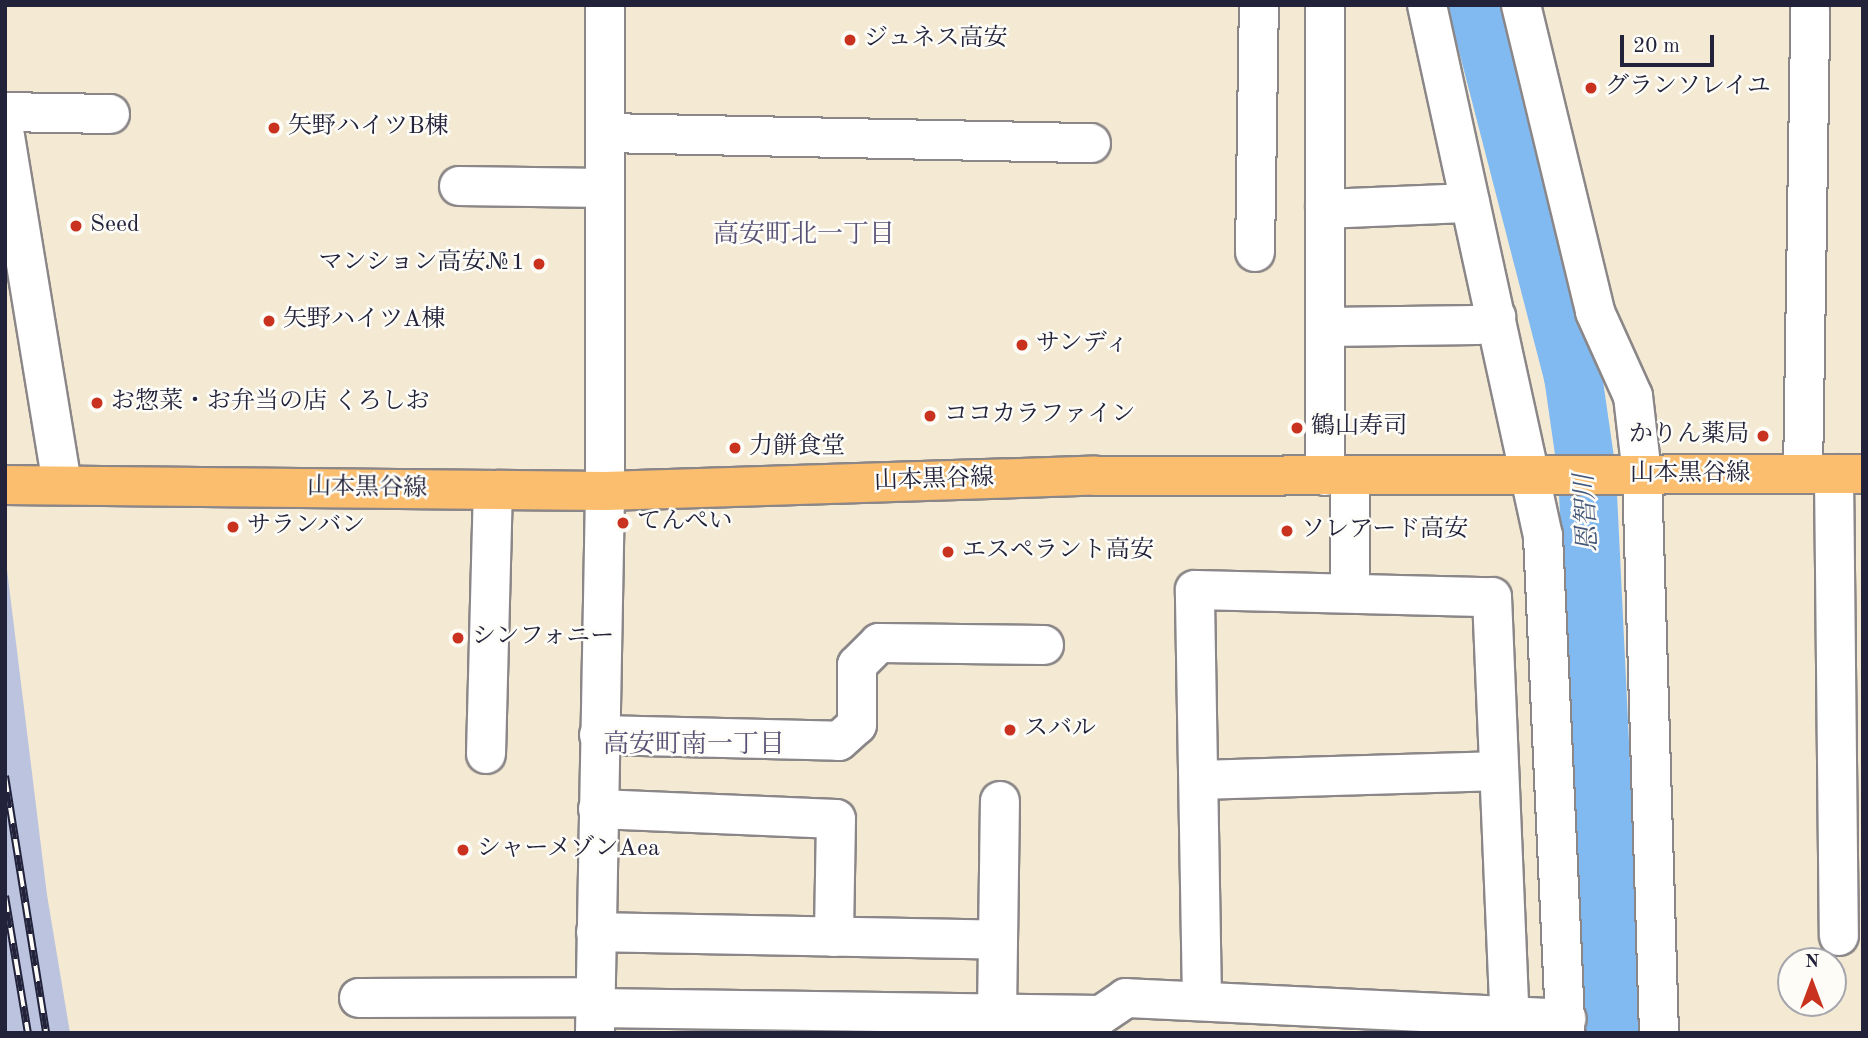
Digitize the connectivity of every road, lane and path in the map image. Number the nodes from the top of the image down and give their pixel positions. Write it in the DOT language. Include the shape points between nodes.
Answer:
graph roads {
  1 [pos="605,5"];
  2 [pos="1259,5"];
  3 [pos="1325,5"];
  4 [pos="1427,5"];
  5 [pos="1521,5"];
  6 [pos="1810,10"];
  7 [pos="5,112"];
  8 [pos="110,114"];
  9 [pos="605,133"];
  10 [pos="5,136"];
  11 [pos="1091,143"];
  12 [pos="458,186"];
  13 [pos="605,188"];
  14 [pos="1470,203"];
  15 [pos="1325,209"];
  16 [pos="1255,252"];
  17 [pos="1496,317"];
  18 [pos="1325,327"];
  19 [pos="1833,474"];
  20 [pos="1635,475"];
  21 [pos="1337,476"];
  22 [pos="1541,476"];
  23 [pos="62,484"];
  24 [pos="5,485"];
  25 [pos="493,490"];
  26 [pos="606,491"];
  27 [pos="1350,593"];
  28 [pos="1044,645"];
  29 [pos="599,735"];
  30 [pos="486,754"];
  31 [pos="1499,771"];
  32 [pos="1201,780"];
  33 [pos="1000,801"];
  34 [pos="598,809"];
  35 [pos="596,932"];
  36 [pos="1839,936"];
  37 [pos="834,937"];
  38 [pos="998,940"];
  39 [pos="359,998"];
  40 [pos="1202,1000"];
  41 [pos="594,1013"];
  42 [pos="997,1014"];
  43 [pos="1270,1018"];
  44 [pos="714,1021"];
  45 [pos="841,1022"];
  46 [pos="951,1023"];
  47 [pos="1101,1024"];
  48 [pos="1509,1024"];
  49 [pos="1566,1026"];
  50 [pos="1659,1033"];
  1 -- 9 [label="street"];
  2 -- 16 [label="street"];
  3 -- 15 [label="street"];
  4 -- 14 [label="street"];
  5 -- 20 [label="street" via="1595,313 1633,396"];
  6 -- 19 [label="street"];
  7 -- 8 [label="street"];
  9 -- 11 [label="street"];
  9 -- 13 [label="street"];
  10 -- 23 [label="street"];
  12 -- 13 [label="street"];
  13 -- 26 [label="street"];
  14 -- 15 [label="street"];
  14 -- 17 [label="street"];
  15 -- 18 [label="street"];
  17 -- 18 [label="street" via="1477,325"];
  17 -- 22 [label="street"];
  18 -- 21 [label="street"];
  19 -- 20 [label="main road, 山本黒谷線"];
  19 -- 36 [label="street"];
  20 -- 22 [label="main road, 山本黒谷線"];
  20 -- 50 [label="street"];
  21 -- 22 [label="main road, 山本黒谷線"];
  21 -- 26 [label="main road, 山本黒谷線"];
  21 -- 27 [label="street"];
  22 -- 49 [label="street"];
  23 -- 24 [label="main road, 山本黒谷線"];
  23 -- 25 [label="main road, 山本黒谷線"];
  25 -- 26 [label="main road, 山本黒谷線"];
  25 -- 30 [label="street"];
  26 -- 29 [label="street"];
  27 -- 31 [label="street" via="1492,597"];
  27 -- 32 [label="street" via="1195,590"];
  28 -- 29 [label="street" via="879,643 857,665 857,724 839,741"];
  29 -- 34 [label="street"];
  31 -- 32 [label="street"];
  31 -- 48 [label="street"];
  32 -- 40 [label="street"];
  33 -- 38 [label="street"];
  34 -- 35 [label="street"];
  34 -- 37 [label="street" via="836,819"];
  35 -- 37 [label="street"];
  35 -- 41 [label="street"];
  37 -- 38 [label="street"];
  38 -- 42 [label="street"];
  39 -- 41 [label="street"];
  40 -- 43 [label="street"];
  40 -- 47 [label="street" via="1126,999"];
  41 -- 44 [label="street"];
  42 -- 46 [label="street"];
  42 -- 47 [label="street"];
  43 -- 48 [label="street"];
  44 -- 45 [label="street"];
  45 -- 46 [label="street"];
  48 -- 49 [label="street"];
}
